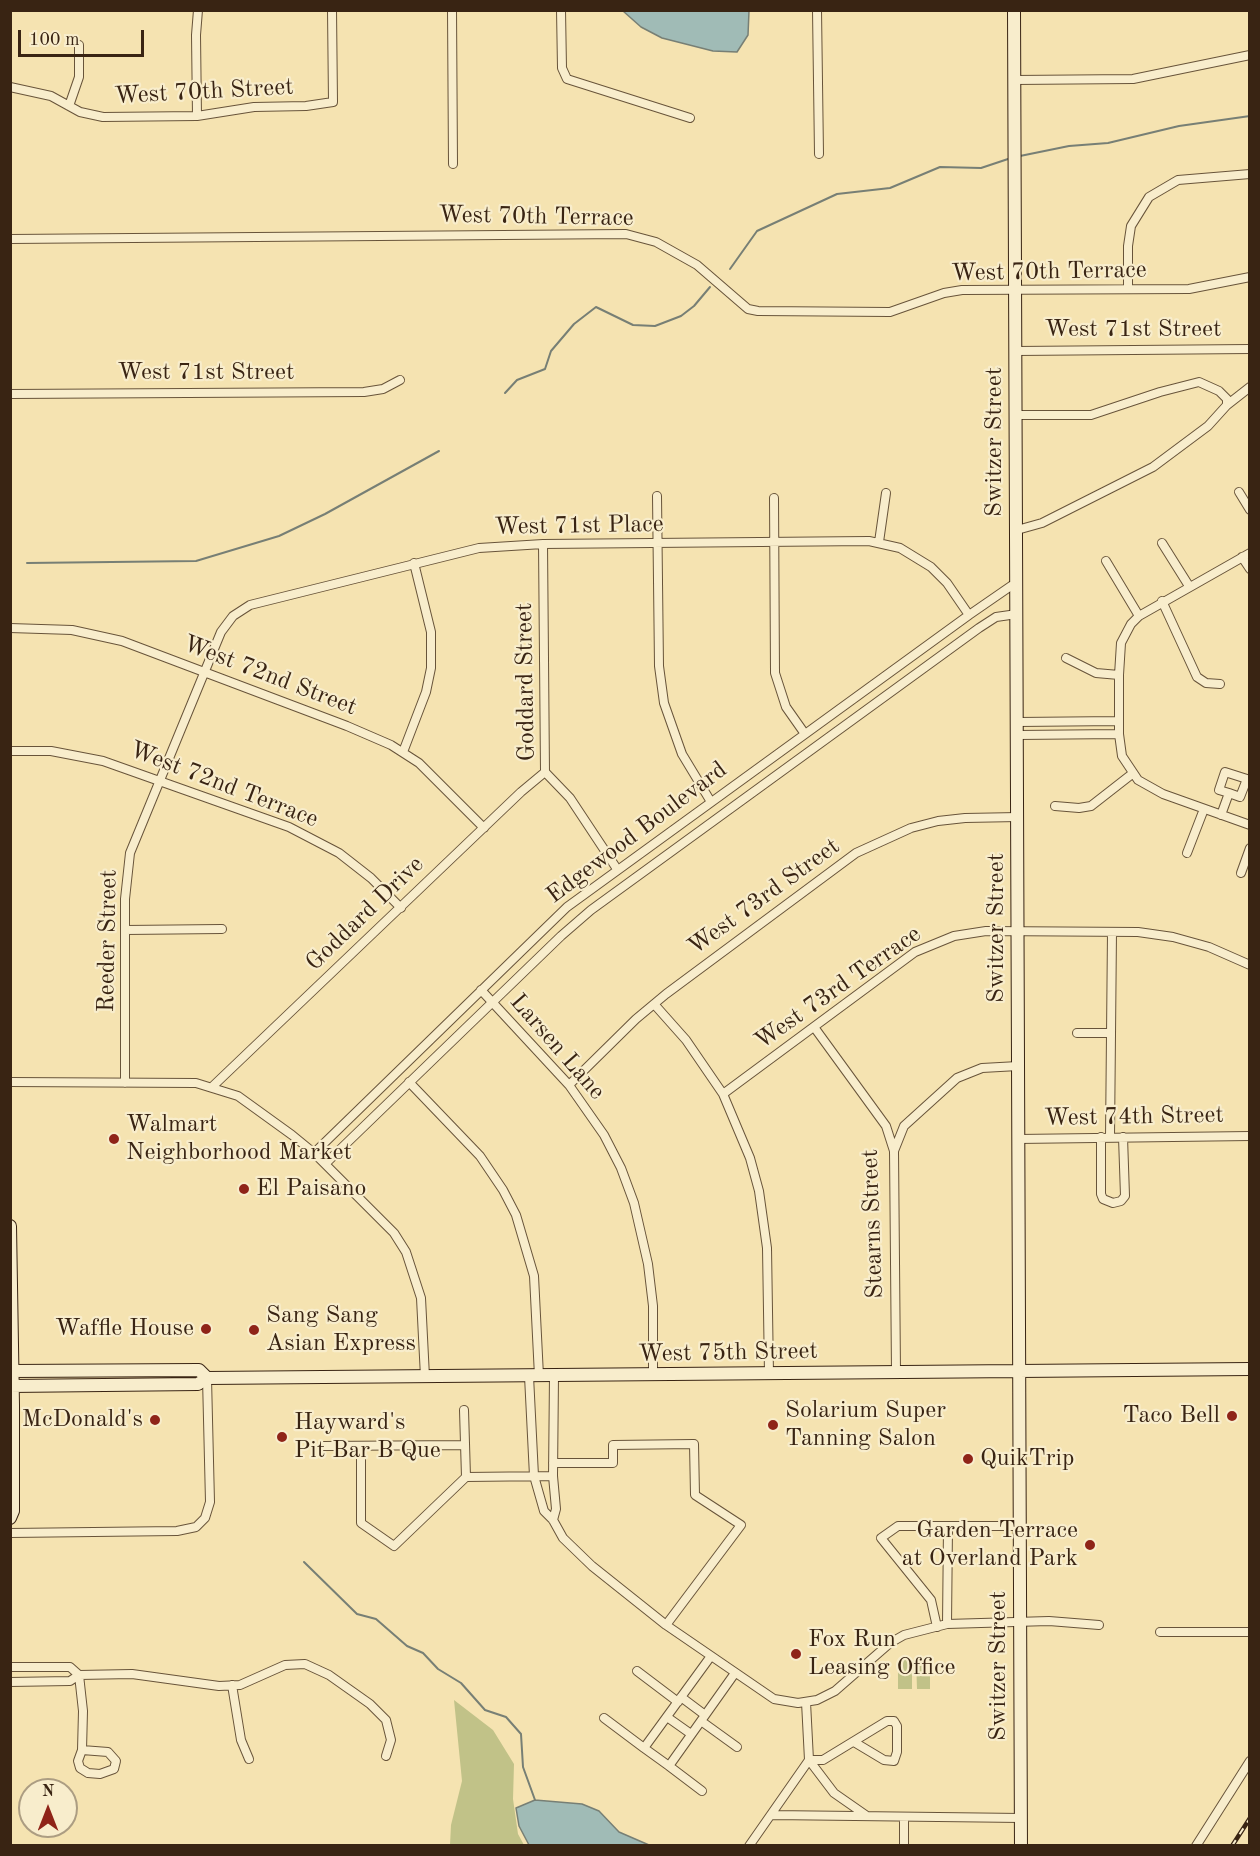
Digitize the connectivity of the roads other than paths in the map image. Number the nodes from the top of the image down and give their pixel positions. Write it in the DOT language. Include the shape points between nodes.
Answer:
graph roads {
  1 [pos="198,10"];
  2 [pos="332,10"];
  3 [pos="452,10"];
  4 [pos="561,10"];
  5 [pos="817,10"];
  6 [pos="1014,10"];
  7 [pos="79,45"];
  8 [pos="1250,55"];
  9 [pos="1014,80"];
  10 [pos="10,87"];
  11 [pos="69,106"];
  12 [pos="197,116"];
  13 [pos="690,118"];
  14 [pos="819,154"];
  15 [pos="453,164"];
  16 [pos="1250,174"];
  17 [pos="10,238"];
  18 [pos="1250,277"];
  19 [pos="1016,289"];
  20 [pos="1128,289"];
  21 [pos="1250,349"];
  22 [pos="1016,351"];
  23 [pos="400,380"];
  24 [pos="1250,387"];
  25 [pos="10,394"];
  26 [pos="1227,405"];
  27 [pos="1016,415"];
  28 [pos="1239,492"];
  29 [pos="886,493"];
  30 [pos="657,496"];
  31 [pos="774,498"];
  32 [pos="1250,510"];
  33 [pos="1017,530"];
  34 [pos="773,542"];
  35 [pos="879,542"];
  36 [pos="657,543"];
  37 [pos="1162,543"];
  38 [pos="543,544"];
  39 [pos="1246,555"];
  40 [pos="1106,561"];
  41 [pos="414,562"];
  42 [pos="1250,569"];
  43 [pos="1017,585"];
  44 [pos="1189,586"];
  45 [pos="1162,601"];
  46 [pos="1017,614"];
  47 [pos="969,615"];
  48 [pos="1139,616"];
  49 [pos="10,627"];
  50 [pos="1066,658"];
  51 [pos="204,671"];
  52 [pos="1119,675"];
  53 [pos="1220,684"];
  54 [pos="1119,721"];
  55 [pos="1018,728"];
  56 [pos="805,734"];
  57 [pos="1119,734"];
  58 [pos="10,751"];
  59 [pos="403,752"];
  60 [pos="545,772"];
  61 [pos="1132,774"];
  62 [pos="159,780"];
  63 [pos="1229,793"];
  64 [pos="711,802"];
  65 [pos="1055,806"];
  66 [pos="1204,809"];
  67 [pos="1221,815"];
  68 [pos="1018,818"];
  69 [pos="1250,825"];
  70 [pos="483,828"];
  71 [pos="1250,848"];
  72 [pos="1187,853"];
  73 [pos="617,869"];
  74 [pos="1241,873"];
  75 [pos="401,908"];
  76 [pos="222,929"];
  77 [pos="125,930"];
  78 [pos="1018,932"];
  79 [pos="1112,932"];
  80 [pos="1250,965"];
  81 [pos="482,990"];
  82 [pos="492,1002"];
  83 [pos="654,1004"];
  84 [pos="814,1027"];
  85 [pos="1111,1033"];
  86 [pos="1077,1034"];
  87 [pos="1018,1066"];
  88 [pos="10,1082"];
  89 [pos="409,1082"];
  90 [pos="125,1083"];
  91 [pos="569,1085"];
  92 [pos="213,1086"];
  93 [pos="723,1094"];
  94 [pos="1250,1136"];
  95 [pos="1106,1137"];
  96 [pos="1124,1137"];
  97 [pos="1018,1139"];
  98 [pos="894,1151"];
  99 [pos="314,1153"];
  100 [pos="325,1164"];
  101 [pos="10,1226"];
  102 [pos="1250,1369"];
  103 [pos="12,1371"];
  104 [pos="1018,1371"];
  105 [pos="896,1372"];
  106 [pos="769,1374"];
  107 [pos="653,1375"];
  108 [pos="534,1376"];
  109 [pos="554,1376"];
  110 [pos="424,1377"];
  111 [pos="207,1378"];
  112 [pos="12,1386"];
  113 [pos="464,1410"];
  114 [pos="464,1444"];
  115 [pos="323,1446"];
  116 [pos="361,1446"];
  117 [pos="553,1463"];
  118 [pos="534,1476"];
  119 [pos="553,1476"];
  120 [pos="466,1477"];
  121 [pos="10,1518"];
  122 [pos="553,1520"];
  123 [pos="1019,1526"];
  124 [pos="948,1527"];
  125 [pos="10,1533"];
  126 [pos="1020,1622"];
  127 [pos="946,1624"];
  128 [pos="666,1625"];
  129 [pos="1099,1625"];
  130 [pos="937,1626"];
  131 [pos="1160,1632"];
  132 [pos="1250,1632"];
  133 [pos="711,1656"];
  134 [pos="10,1667"];
  135 [pos="637,1671"];
  136 [pos="735,1672"];
  137 [pos="79,1675"];
  138 [pos="10,1682"];
  139 [pos="232,1685"];
  140 [pos="680,1699"];
  141 [pos="806,1702"];
  142 [pos="667,1717"];
  143 [pos="604,1718"];
  144 [pos="703,1718"];
  145 [pos="691,1734"];
  146 [pos="854,1742"];
  147 [pos="737,1747"];
  148 [pos="644,1748"];
  149 [pos="82,1750"];
  150 [pos="386,1756"];
  151 [pos="249,1759"];
  152 [pos="809,1760"];
  153 [pos="1250,1761"];
  154 [pos="669,1766"];
  155 [pos="702,1791"];
  156 [pos="772,1815"];
  157 [pos="867,1816"];
  158 [pos="904,1817"];
  159 [pos="1021,1818"];
  160 [pos="749,1845"];
  161 [pos="904,1845"];
  162 [pos="1021,1845"];
  163 [pos="1196,1845"];
  1 -- 12 [label="street"];
  2 -- 12 [label="street, West 70th Street" via="333,102"];
  3 -- 15 [label="street"];
  4 -- 13 [label="street" via="562,68 567,79"];
  5 -- 14 [label="street"];
  6 -- 9 [label="street, Switzer Street"];
  7 -- 11 [label="street" via="79,77"];
  8 -- 9 [label="street" via="1133,79"];
  9 -- 19 [label="street, Switzer Street"];
  10 -- 11 [label="street, West 70th Street" via="51,96"];
  11 -- 12 [label="street, West 70th Street" via="103,117"];
  16 -- 20 [label="street" via="1178,180 1149,197 1131,226"];
  17 -- 19 [label="street, West 70th Terrace" via="626,234 656,242 698,265 748,309 758,311 890,312 944,293"];
  18 -- 20 [label="street, West 70th Terrace" via="1189,289"];
  19 -- 20 [label="street, West 70th Terrace"];
  19 -- 22 [label="street, Switzer Street"];
  21 -- 22 [label="street, West 71st Street"];
  22 -- 27 [label="street, Switzer Street"];
  23 -- 25 [label="street, West 71st Street" via="383,389 364,392"];
  24 -- 26 [label="street"];
  26 -- 27 [label="street" via="1219,391 1199,382 1091,415"];
  26 -- 33 [label="street" via="1208,426 1153,467 1042,523"];
  27 -- 33 [label="street, Switzer Street"];
  28 -- 32 [label="street"];
  29 -- 35 [label="street"];
  30 -- 36 [label="street"];
  31 -- 34 [label="street"];
  33 -- 43 [label="street, Switzer Street"];
  34 -- 35 [label="street, West 71st Place"];
  34 -- 36 [label="street, West 71st Place"];
  34 -- 56 [label="street" via="775,673 786,707"];
  35 -- 47 [label="street, West 71st Place" via="913,554 931,567"];
  36 -- 38 [label="street, West 71st Place"];
  36 -- 64 [label="street" via="659,666 664,702 682,754"];
  37 -- 44 [label="street"];
  38 -- 41 [label="street, West 71st Place" via="479,548"];
  38 -- 60 [label="street, Goddard Street"];
  39 -- 42 [label="street"];
  39 -- 44 [label="street"];
  40 -- 48 [label="street"];
  41 -- 51 [label="street, West 71st Place" via="250,605 227,624"];
  41 -- 59 [label="street" via="431,632 431,668"];
  43 -- 46 [label="street, Switzer Street"];
  43 -- 47 [label="street, Edgewood Boulevard"];
  44 -- 45 [label="street"];
  45 -- 48 [label="street"];
  45 -- 53 [label="street" via="1197,677 1206,683"];
  46 -- 55 [label="street, Switzer Street"];
  46 -- 82 [label="street, Edgewood Boulevard" via="996,617 979,628 611,895"];
  47 -- 56 [label="street, Edgewood Boulevard"];
  48 -- 52 [label="street" via="1121,643"];
  49 -- 51 [label="street, West 72nd Street" via="102,635"];
  50 -- 52 [label="street" via="1096,673"];
  51 -- 59 [label="street, West 72nd Street"];
  51 -- 62 [label="street, Reeder Street"];
  52 -- 54 [label="street"];
  54 -- 55 [label="street"];
  54 -- 57 [label="street"];
  55 -- 57 [label="street"];
  55 -- 68 [label="street, Switzer Street"];
  56 -- 64 [label="street, Edgewood Boulevard"];
  57 -- 61 [label="street" via="1122,756"];
  58 -- 62 [label="street, West 72nd Terrace" via="103,760"];
  59 -- 70 [label="street, West 72nd Street" via="432,774"];
  60 -- 70 [label="street, Goddard Drive"];
  60 -- 73 [label="street, Goddard Street" via="570,798"];
  61 -- 65 [label="street" via="1091,806"];
  61 -- 66 [label="street" via="1149,788"];
  62 -- 75 [label="street, West 72nd Terrace" via="289,827 322,843 359,867"];
  62 -- 77 [label="street, Reeder Street" via="130,853 125,880"];
  63 -- 67 [label="street"];
  64 -- 73 [label="street, Edgewood Boulevard"];
  66 -- 67 [label="street"];
  66 -- 72 [label="street"];
  67 -- 69 [label="street"];
  68 -- 78 [label="street, Switzer Street"];
  68 -- 83 [label="street, West 73rd Street" via="938,821 880,840 831,870"];
  70 -- 75 [label="street, Goddard Drive"];
  71 -- 74 [label="street"];
  73 -- 81 [label="street, Edgewood Boulevard" via="567,907"];
  75 -- 92 [label="street, Goddard Drive"];
  76 -- 77 [label="street"];
  77 -- 90 [label="street, Reeder Street"];
  78 -- 79 [label="street, West 73rd Terrace"];
  78 -- 84 [label="street, West 73rd Terrace" via="964,933 928,945"];
  78 -- 87 [label="street, Switzer Street"];
  79 -- 80 [label="street, West 73rd Terrace" via="1173,937"];
  79 -- 85 [label="street"];
  81 -- 82 [label="street, Larsen Lane"];
  81 -- 99 [label="street, Edgewood Boulevard"];
  82 -- 89 [label="street, Edgewood Boulevard"];
  82 -- 91 [label="street, Larsen Lane"];
  83 -- 91 [label="street, West 73rd Street"];
  83 -- 93 [label="street" via="686,1040"];
  84 -- 93 [label="street, West 73rd Terrace"];
  84 -- 98 [label="street, Stearns Street" via="886,1126"];
  85 -- 86 [label="street"];
  85 -- 95 [label="street"];
  87 -- 97 [label="street, Switzer Street"];
  87 -- 98 [label="street" via="982,1068 957,1078 904,1126"];
  88 -- 90 [label="street"];
  89 -- 100 [label="street, Edgewood Boulevard"];
  89 -- 108 [label="street" via="480,1156 516,1215 534,1276"];
  90 -- 92 [label="street"];
  91 -- 107 [label="street, Larsen Lane" via="604,1135 634,1203 651,1286"];
  92 -- 99 [label="street" via="238,1096"];
  93 -- 106 [label="street" via="750,1158 764,1220"];
  94 -- 96 [label="street, West 74th Street"];
  95 -- 96 [label="street, West 74th Street"];
  95 -- 96 [label="street" via="1101,1194 1113,1203 1125,1196"];
  95 -- 97 [label="street, West 74th Street"];
  97 -- 104 [label="street, Switzer Street"];
  98 -- 105 [label="street, Stearns Street"];
  99 -- 100 [label="street"];
  100 -- 110 [label="street" via="393,1233 406,1252 421,1298"];
  101 -- 103 [label="street"];
  102 -- 104 [label="street, West 75th Street"];
  103 -- 111 [label="street, West 75th Street" via="199,1371"];
  103 -- 112 [label="street"];
  104 -- 105 [label="street, West 75th Street"];
  104 -- 123 [label="street, Switzer Street"];
  105 -- 106 [label="street, West 75th Street"];
  106 -- 107 [label="street, West 75th Street"];
  107 -- 109 [label="street, West 75th Street"];
  108 -- 109 [label="street, West 75th Street"];
  108 -- 110 [label="street, West 75th Street"];
  108 -- 118 [label="street"];
  109 -- 117 [label="street"];
  110 -- 111 [label="street, West 75th Street"];
  111 -- 112 [label="street, West 75th Street" via="198,1384"];
  111 -- 125 [label="street" via="210,1490 205,1518 187,1530"];
  112 -- 121 [label="street"];
  113 -- 114 [label="street"];
  114 -- 116 [label="street"];
  114 -- 120 [label="street"];
  115 -- 116 [label="street"];
  116 -- 120 [label="street" via="361,1523 394,1546"];
  117 -- 119 [label="street"];
  117 -- 128 [label="street" via="613,1462 613,1445 694,1444 695,1495 741,1525"];
  118 -- 119 [label="street"];
  118 -- 120 [label="street"];
  118 -- 122 [label="street" via="544,1511"];
  119 -- 122 [label="street"];
  122 -- 128 [label="street" via="562,1538 592,1566"];
  123 -- 124 [label="street"];
  123 -- 126 [label="street, Switzer Street"];
  124 -- 127 [label="street"];
  124 -- 130 [label="street" via="898,1526 881,1538 931,1600"];
  126 -- 127 [label="street"];
  126 -- 129 [label="street"];
  126 -- 159 [label="street, Switzer Street"];
  127 -- 130 [label="street"];
  128 -- 133 [label="street"];
  130 -- 141 [label="street" via="890,1643 835,1691"];
  131 -- 132 [label="street"];
  133 -- 136 [label="street"];
  133 -- 140 [label="street"];
  134 -- 137 [label="street" via="70,1667"];
  135 -- 140 [label="street"];
  136 -- 141 [label="street" via="774,1699"];
  136 -- 144 [label="street"];
  137 -- 138 [label="street" via="70,1681"];
  137 -- 139 [label="street" via="132,1674"];
  137 -- 149 [label="street"];
  139 -- 150 [label="street" via="262,1677 285,1665 305,1664 362,1698 386,1720 391,1740"];
  139 -- 151 [label="street" via="240,1740"];
  140 -- 142 [label="street"];
  140 -- 144 [label="street"];
  141 -- 152 [label="street"];
  142 -- 145 [label="street"];
  142 -- 148 [label="street"];
  143 -- 148 [label="street"];
  144 -- 145 [label="street"];
  144 -- 147 [label="street"];
  145 -- 154 [label="street"];
  146 -- 146 [label="street" via="887,1722 894,1720 897,1726 894,1761 884,1760"];
  146 -- 152 [label="street" via="823,1760"];
  148 -- 154 [label="street"];
  152 -- 156 [label="street"];
  152 -- 157 [label="street" via="834,1793"];
  153 -- 163 [label="street"];
  154 -- 155 [label="street"];
  156 -- 157 [label="street"];
  156 -- 160 [label="street"];
  157 -- 158 [label="street"];
  158 -- 159 [label="street"];
  158 -- 161 [label="street"];
  159 -- 162 [label="street, Switzer Street"];
}
